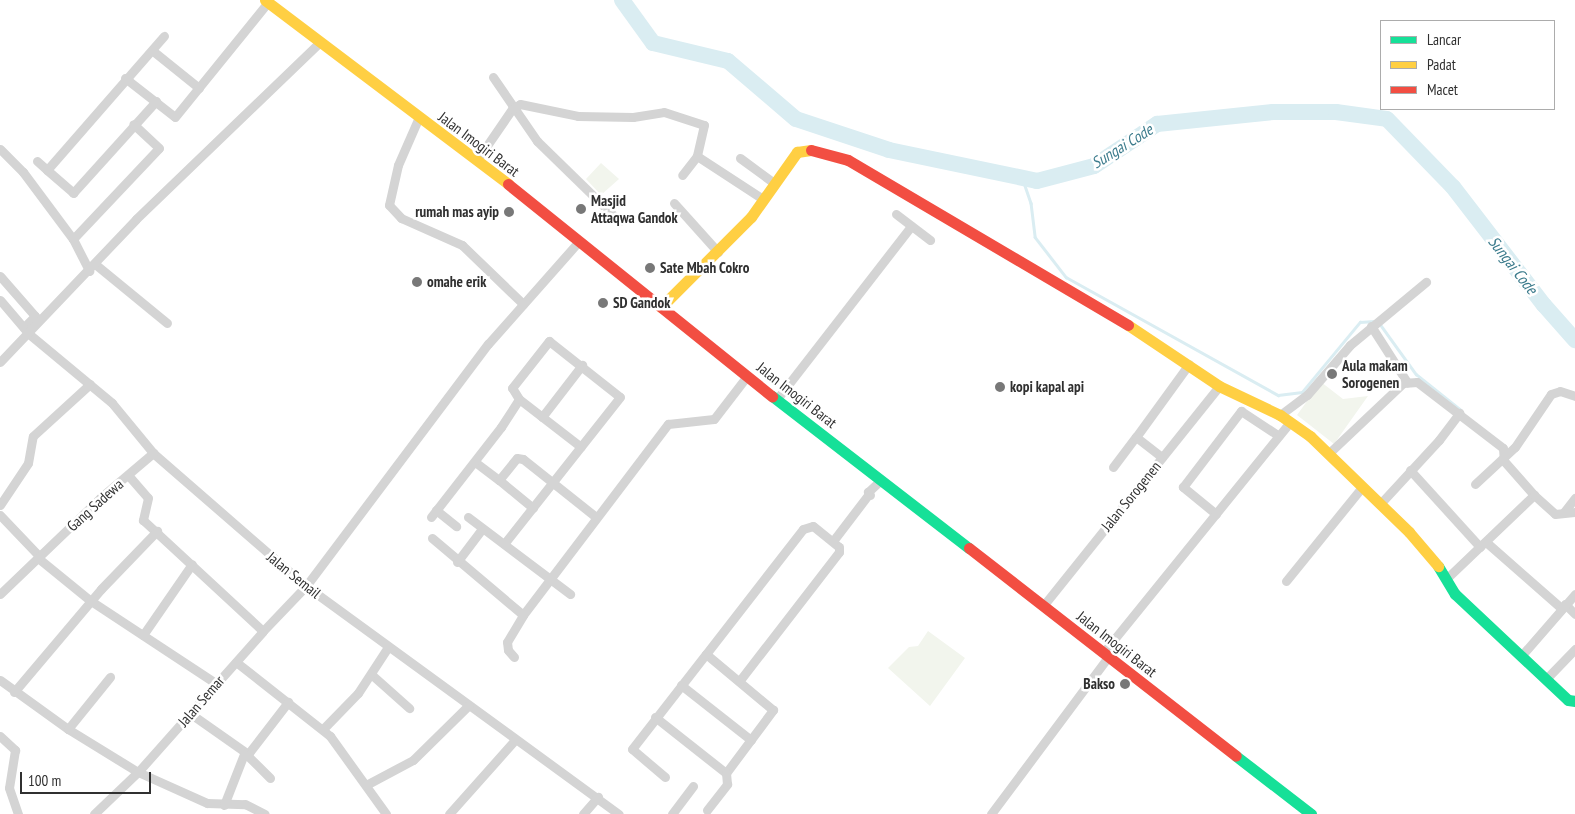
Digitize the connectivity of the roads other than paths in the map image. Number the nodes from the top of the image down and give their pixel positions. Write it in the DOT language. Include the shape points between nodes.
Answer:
graph roads {
  1 [pos="267,1"];
  2 [pos="164,36"];
  3 [pos="320,42"];
  4 [pos="153,51"];
  5 [pos="125,78"];
  6 [pos="493,78"];
  7 [pos="199,88"];
  8 [pos="156,101"];
  9 [pos="512,109"];
  10 [pos="419,117"];
  11 [pos="133,124"];
  12 [pos="0,148"];
  13 [pos="697,156"];
  14 [pos="740,158"];
  15 [pos="477,160"];
  16 [pos="37,161"];
  17 [pos="47,170"];
  18 [pos="682,175"];
  19 [pos="774,183"];
  20 [pos="763,199"];
  21 [pos="674,203"];
  22 [pos="896,214"];
  23 [pos="619,221"];
  24 [pos="911,226"];
  25 [pos="73,239"];
  26 [pos="930,240"];
  27 [pos="579,241"];
  28 [pos="718,252"];
  29 [pos="92,267"];
  30 [pos="1,280"];
  31 [pos="1426,282"];
  32 [pos="0,300"];
  33 [pos="523,304"];
  34 [pos="661,307"];
  35 [pos="167,323"];
  36 [pos="1374,324"];
  37 [pos="27,330"];
  38 [pos="0,362"];
  39 [pos="1189,364"];
  40 [pos="582,365"];
  41 [pos="747,376"];
  42 [pos="1407,382"];
  43 [pos="90,384"];
  44 [pos="1219,386"];
  45 [pos="1575,396"];
  46 [pos="519,399"];
  47 [pos="777,399"];
  48 [pos="1459,412"];
  49 [pos="1280,415"];
  50 [pos="542,417"];
  51 [pos="1287,426"];
  52 [pos="1278,436"];
  53 [pos="1136,437"];
  54 [pos="581,447"];
  55 [pos="153,453"];
  56 [pos="1328,454"];
  57 [pos="1162,456"];
  58 [pos="1504,456"];
  59 [pos="475,462"];
  60 [pos="1113,467"];
  61 [pos="1410,470"];
  62 [pos="128,475"];
  63 [pos="499,480"];
  64 [pos="881,480"];
  65 [pos="553,483"];
  66 [pos="1475,484"];
  67 [pos="1362,487"];
  68 [pos="1534,495"];
  69 [pos="1575,498"];
  70 [pos="1380,504"];
  71 [pos="0,506"];
  72 [pos="533,508"];
  73 [pos="1564,512"];
  74 [pos="1575,512"];
  75 [pos="1216,514"];
  76 [pos="0,516"];
  77 [pos="596,517"];
  78 [pos="468,518"];
  79 [pos="456,526"];
  80 [pos="482,529"];
  81 [pos="157,531"];
  82 [pos="432,538"];
  83 [pos="832,541"];
  84 [pos="504,544"];
  85 [pos="1483,544"];
  86 [pos="39,558"];
  87 [pos="457,562"];
  88 [pos="192,564"];
  89 [pos="549,579"];
  90 [pos="1446,579"];
  91 [pos="1286,581"];
  92 [pos="306,586"];
  93 [pos="0,594"];
  94 [pos="570,594"];
  95 [pos="1575,594"];
  96 [pos="91,601"];
  97 [pos="1043,606"];
  98 [pos="1563,606"];
  99 [pos="1575,614"];
  100 [pos="523,615"];
  101 [pos="262,630"];
  102 [pos="143,635"];
  103 [pos="388,647"];
  104 [pos="1575,649"];
  105 [pos="706,654"];
  106 [pos="1106,655"];
  107 [pos="1522,655"];
  108 [pos="514,657"];
  109 [pos="236,662"];
  110 [pos="372,675"];
  111 [pos="110,677"];
  112 [pos="1546,679"];
  113 [pos="0,680"];
  114 [pos="740,680"];
  115 [pos="217,684"];
  116 [pos="681,685"];
  117 [pos="14,692"];
  118 [pos="1575,701"];
  119 [pos="288,702"];
  120 [pos="469,705"];
  121 [pos="409,708"];
  122 [pos="191,714"];
  123 [pos="655,717"];
  124 [pos="68,729"];
  125 [pos="323,730"];
  126 [pos="0,736"];
  127 [pos="516,740"];
  128 [pos="751,740"];
  129 [pos="245,754"];
  130 [pos="138,772"];
  131 [pos="726,773"];
  132 [pos="665,777"];
  133 [pos="270,778"];
  134 [pos="366,785"];
  135 [pos="693,786"];
  136 [pos="598,797"];
  137 [pos="224,805"];
  138 [pos="707,810"];
  139 [pos="451,813"];
  140 [pos="18,814"];
  141 [pos="94,814"];
  142 [pos="265,814"];
  143 [pos="386,814"];
  144 [pos="583,814"];
  145 [pos="619,814"];
  146 [pos="672,814"];
  147 [pos="992,814"];
  148 [pos="1311,814"];
  1 -- 3 [label="main road, Jalan Imogiri Barat"];
  1 -- 7 [label="street"];
  2 -- 4 [label="street"];
  3 -- 10 [label="main road, Jalan Imogiri Barat"];
  3 -- 29 [label="street" via="136,219"];
  4 -- 5 [label="street"];
  4 -- 7 [label="street"];
  5 -- 8 [label="street"];
  5 -- 17 [label="street"];
  6 -- 9 [label="street"];
  7 -- 8 [label="street" via="175,117"];
  8 -- 11 [label="street"];
  9 -- 13 [label="street" via="520,104 587,117 633,118 664,112 703,123"];
  9 -- 15 [label="street"];
  9 -- 23 [label="street" via="537,141"];
  10 -- 15 [label="main road, Jalan Imogiri Barat"];
  10 -- 33 [label="street" via="398,166 389,205 401,218 462,245"];
  11 -- 17 [label="street" via="73,193"];
  11 -- 25 [label="street" via="158,143 158,148"];
  12 -- 25 [label="street" via="23,172"];
  13 -- 18 [label="street"];
  13 -- 20 [label="street"];
  14 -- 19 [label="street"];
  15 -- 27 [label="main road, Jalan Imogiri Barat"];
  16 -- 17 [label="street"];
  19 -- 20 [label="main road"];
  19 -- 39 [label="main road" via="794,154 802,149 848,160 900,188 928,210 1091,303"];
  20 -- 28 [label="main road"];
  21 -- 28 [label="street"];
  22 -- 24 [label="street"];
  24 -- 26 [label="street"];
  24 -- 47 [label="street"];
  25 -- 29 [label="street"];
  27 -- 33 [label="street, Jalan Semar"];
  27 -- 34 [label="main road, Jalan Imogiri Barat"];
  28 -- 34 [label="main road"];
  29 -- 35 [label="street"];
  29 -- 37 [label="street"];
  30 -- 37 [label="street" via="35,316"];
  31 -- 36 [label="street"];
  32 -- 37 [label="street, Jalan Semail"];
  33 -- 92 [label="street, Jalan Semar" via="488,344"];
  34 -- 41 [label="main road, Jalan Imogiri Barat"];
  36 -- 42 [label="street"];
  36 -- 49 [label="street" via="1350,345 1299,402"];
  37 -- 38 [label="street"];
  37 -- 43 [label="street, Jalan Semail"];
  39 -- 44 [label="main road"];
  39 -- 53 [label="street"];
  40 -- 46 [label="street" via="548,341 512,388"];
  40 -- 50 [label="street"];
  40 -- 54 [label="street" via="620,397"];
  41 -- 47 [label="main road, Jalan Imogiri Barat"];
  41 -- 77 [label="street" via="712,420 668,424"];
  42 -- 48 [label="street" via="1421,384"];
  42 -- 56 [label="street"];
  43 -- 55 [label="street, Jalan Semail" via="112,403"];
  43 -- 71 [label="street" via="33,436 28,464"];
  44 -- 49 [label="main road"];
  44 -- 57 [label="street, Jalan Sorogenen"];
  45 -- 58 [label="street" via="1560,391 1551,394 1526,433"];
  46 -- 50 [label="street"];
  46 -- 59 [label="street"];
  47 -- 64 [label="main road, Jalan Imogiri Barat"];
  48 -- 58 [label="street" via="1503,448"];
  48 -- 61 [label="street" via="1439,440"];
  49 -- 56 [label="main road"];
  50 -- 54 [label="street"];
  51 -- 52 [label="street"];
  52 -- 75 [label="street"];
  52 -- 75 [label="street" via="1240,411 1182,488"];
  53 -- 57 [label="street"];
  53 -- 60 [label="street"];
  54 -- 65 [label="street"];
  55 -- 62 [label="street, Gang Sadewa"];
  55 -- 92 [label="street, Jalan Semail"];
  56 -- 67 [label="main road"];
  57 -- 97 [label="street, Jalan Sorogenen"];
  58 -- 66 [label="street"];
  58 -- 68 [label="street" via="1504,461"];
  59 -- 63 [label="street"];
  59 -- 79 [label="street" via="434,513"];
  61 -- 70 [label="street"];
  61 -- 85 [label="street"];
  62 -- 81 [label="street" via="148,498 143,520"];
  62 -- 86 [label="street, Gang Sadewa"];
  63 -- 65 [label="street" via="519,458"];
  63 -- 72 [label="street"];
  64 -- 83 [label="street"];
  64 -- 97 [label="main road, Jalan Imogiri Barat"];
  65 -- 72 [label="street"];
  65 -- 77 [label="street"];
  67 -- 70 [label="main road"];
  67 -- 91 [label="street"];
  68 -- 73 [label="street" via="1555,514"];
  68 -- 85 [label="street"];
  69 -- 73 [label="street"];
  70 -- 90 [label="main road" via="1432,558"];
  72 -- 84 [label="street"];
  73 -- 74 [label="street"];
  75 -- 106 [label="street"];
  76 -- 86 [label="street"];
  77 -- 89 [label="street"];
  78 -- 80 [label="street"];
  80 -- 84 [label="street"];
  80 -- 87 [label="street"];
  81 -- 88 [label="street"];
  81 -- 96 [label="street"];
  82 -- 87 [label="street"];
  83 -- 105 [label="street" via="813,526 803,529"];
  83 -- 114 [label="street" via="840,552"];
  84 -- 89 [label="street"];
  85 -- 90 [label="street"];
  85 -- 98 [label="street"];
  86 -- 93 [label="street, Gang Sadewa"];
  86 -- 96 [label="street"];
  87 -- 100 [label="street"];
  88 -- 101 [label="street"];
  88 -- 102 [label="street"];
  89 -- 94 [label="street"];
  89 -- 100 [label="street"];
  90 -- 107 [label="main road" via="1455,594"];
  92 -- 101 [label="street, Jalan Semar"];
  92 -- 103 [label="street, Jalan Semail"];
  95 -- 98 [label="street"];
  96 -- 102 [label="street"];
  96 -- 117 [label="street"];
  97 -- 106 [label="main road, Jalan Imogiri Barat"];
  98 -- 99 [label="street"];
  98 -- 107 [label="street"];
  100 -- 108 [label="street" via="508,642 508,650"];
  101 -- 109 [label="street, Jalan Semar"];
  102 -- 115 [label="street"];
  103 -- 110 [label="street"];
  103 -- 120 [label="street, Jalan Semail"];
  104 -- 112 [label="street"];
  105 -- 114 [label="street"];
  105 -- 116 [label="street"];
  106 -- 147 [label="street"];
  106 -- 148 [label="main road, Jalan Imogiri Barat"];
  107 -- 112 [label="main road"];
  109 -- 115 [label="street, Jalan Semar"];
  109 -- 119 [label="street"];
  110 -- 121 [label="street"];
  110 -- 125 [label="street"];
  111 -- 124 [label="street"];
  112 -- 118 [label="main road" via="1568,700"];
  113 -- 117 [label="street"];
  114 -- 128 [label="street" via="773,710"];
  115 -- 122 [label="street, Jalan Semar"];
  116 -- 123 [label="street"];
  116 -- 128 [label="street"];
  117 -- 124 [label="street"];
  119 -- 125 [label="street"];
  119 -- 129 [label="street"];
  120 -- 127 [label="street, Jalan Semail"];
  120 -- 134 [label="street" via="413,760"];
  122 -- 129 [label="street"];
  122 -- 130 [label="street, Jalan Semar"];
  123 -- 131 [label="street"];
  123 -- 132 [label="street" via="632,749"];
  124 -- 130 [label="street"];
  125 -- 134 [label="street"];
  126 -- 140 [label="street" via="15,750 9,788"];
  127 -- 136 [label="street, Jalan Semail"];
  127 -- 139 [label="street"];
  128 -- 131 [label="street"];
  129 -- 133 [label="street"];
  129 -- 137 [label="street"];
  130 -- 137 [label="street" via="207,803"];
  130 -- 141 [label="street, Jalan Semar"];
  131 -- 138 [label="street" via="727,784"];
  134 -- 143 [label="street"];
  135 -- 146 [label="street"];
  136 -- 144 [label="street"];
  136 -- 145 [label="street, Jalan Semail"];
  137 -- 142 [label="street" via="246,804"];
}
